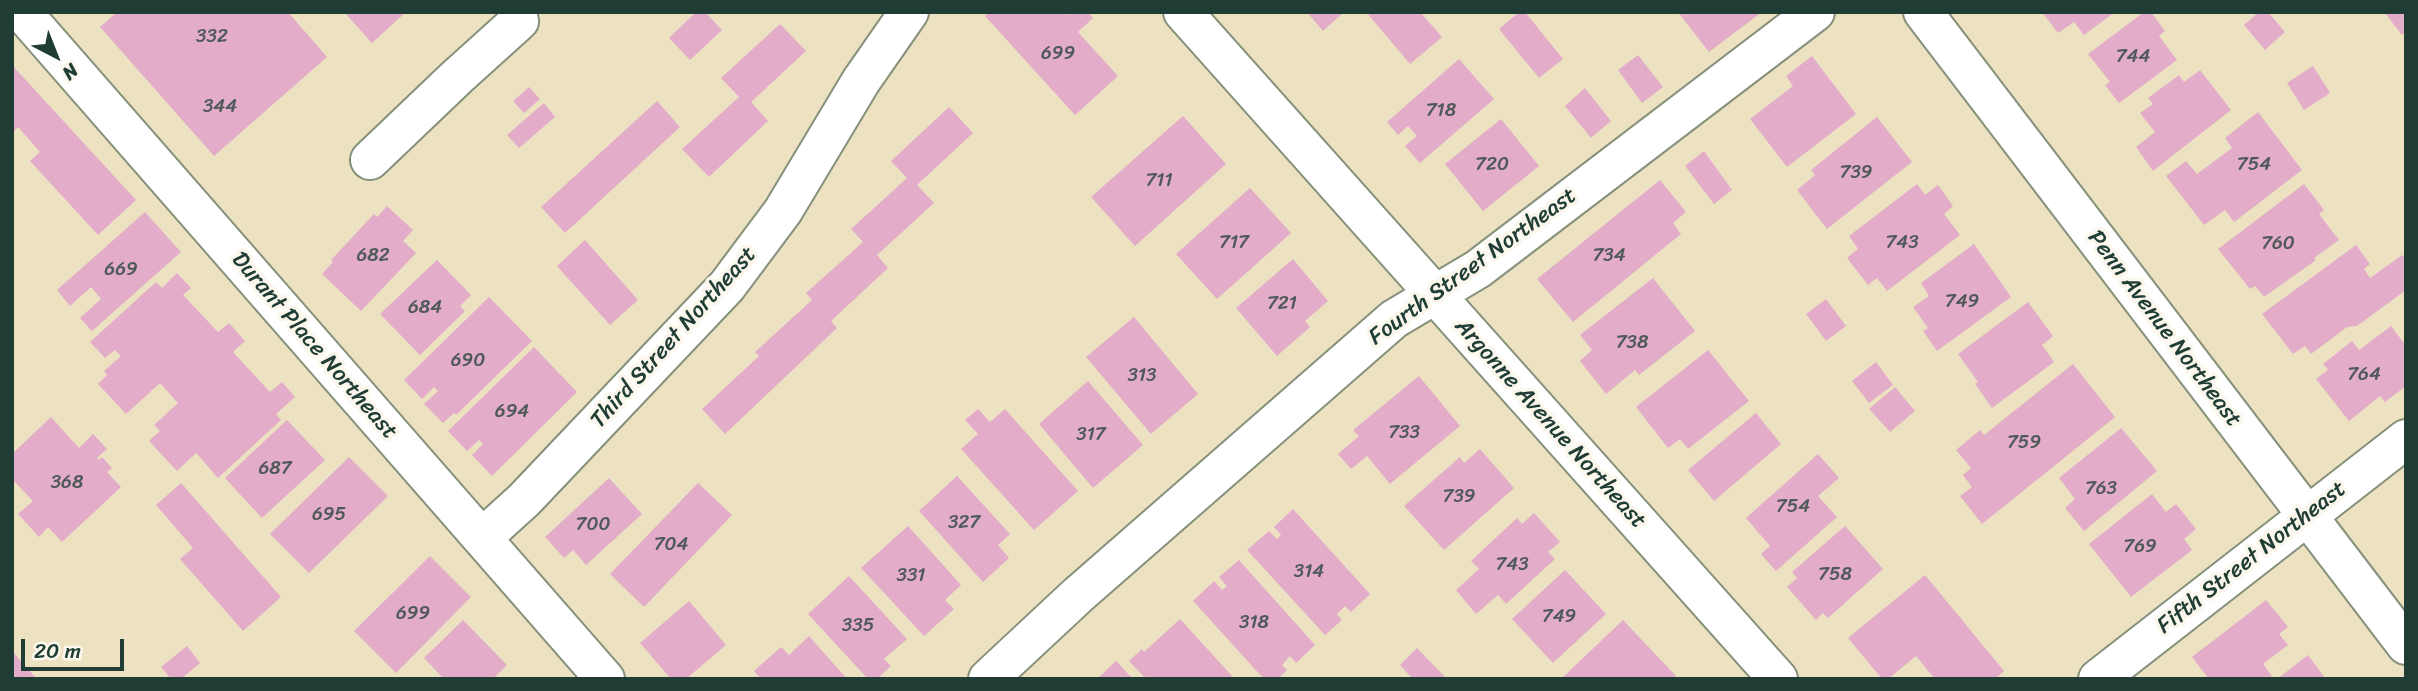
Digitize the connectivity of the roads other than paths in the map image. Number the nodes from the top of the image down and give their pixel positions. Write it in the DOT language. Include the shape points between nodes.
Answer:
graph roads {
  1 [pos="22,12"];
  2 [pos="517,12"];
  3 [pos="909,12"];
  4 [pos="1182,12"];
  5 [pos="1815,12"];
  6 [pos="1923,12"];
  7 [pos="370,160"];
  8 [pos="1434,294"];
  9 [pos="2406,439"];
  10 [pos="2307,516"];
  11 [pos="482,538"];
  12 [pos="2406,645"];
  13 [pos="1768,675"];
  14 [pos="2100,678"];
  15 [pos="605,679"];
  16 [pos="988,679"];
  1 -- 11 [label="street, Durant Place Northeast"];
  2 -- 7 [label="street" via="519,21"];
  3 -- 11 [label="street, Third Street Northeast" via="861,81 783,211 718,276 524,500"];
  4 -- 8 [label="street, Argonne Avenue Northeast"];
  5 -- 8 [label="street, Fourth Street Northeast" via="1478,269"];
  6 -- 10 [label="street, Penn Avenue Northeast"];
  8 -- 13 [label="street, Argonne Avenue Northeast"];
  8 -- 16 [label="street, Fourth Street Northeast" via="1394,319"];
  9 -- 10 [label="street, Fifth Street Northeast"];
  10 -- 12 [label="street, Penn Avenue Northeast"];
  10 -- 14 [label="street, Fifth Street Northeast"];
  11 -- 15 [label="street, Durant Place Northeast"];
}
